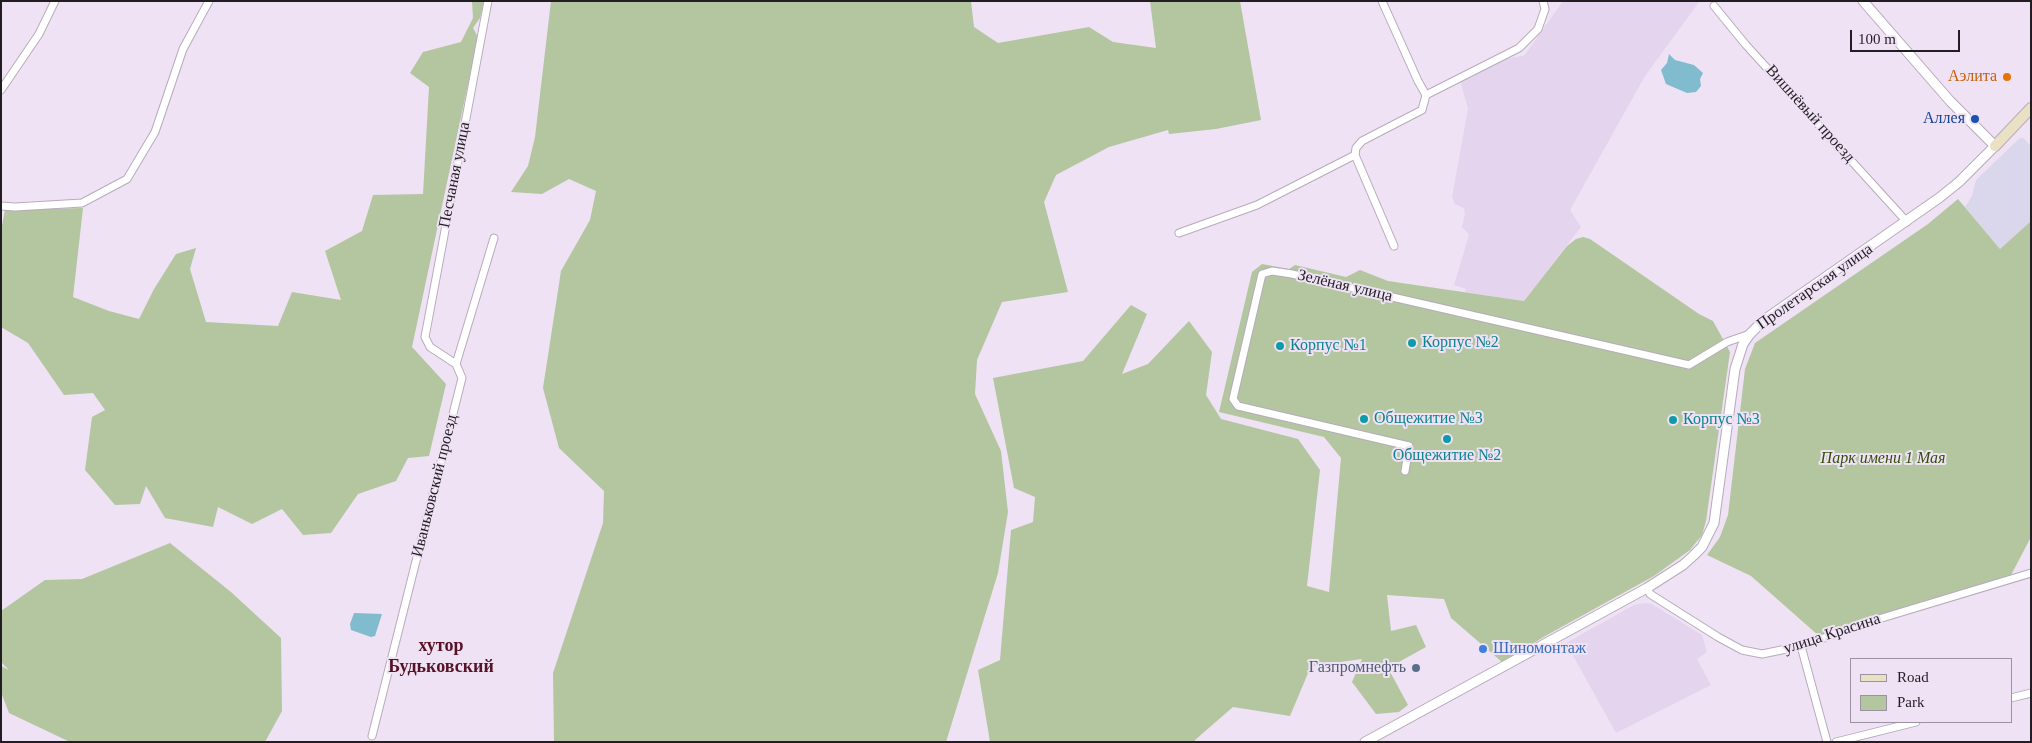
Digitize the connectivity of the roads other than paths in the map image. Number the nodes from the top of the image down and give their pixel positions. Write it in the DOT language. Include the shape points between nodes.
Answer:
graph roads {
  1 [pos="56,1"];
  2 [pos="209,1"];
  3 [pos="488,1"];
  4 [pos="1382,1"];
  5 [pos="1542,1"];
  6 [pos="1863,1"];
  7 [pos="1714,6"];
  8 [pos="1,90"];
  9 [pos="1426,95"];
  10 [pos="2031,108"];
  11 [pos="1995,146"];
  12 [pos="1355,155"];
  13 [pos="1,206"];
  14 [pos="1907,222"];
  15 [pos="1179,233"];
  16 [pos="494,238"];
  17 [pos="1394,246"];
  18 [pos="1750,334"];
  19 [pos="456,364"];
  20 [pos="1405,471"];
  21 [pos="2031,574"];
  22 [pos="1647,588"];
  23 [pos="1801,646"];
  24 [pos="2031,693"];
  25 [pos="2012,698"];
  26 [pos="1912,723"];
  27 [pos="372,736"];
  28 [pos="1365,742"];
  29 [pos="1827,742"];
  30 [pos="1836,742"];
  1 -- 8 [label="street" via="39,34"];
  2 -- 13 [label="street" via="183,49 155,132 127,179 82,203 15,208"];
  3 -- 19 [label="street, Песчаная улица" via="425,336 430,347"];
  4 -- 9 [label="street"];
  5 -- 9 [label="street" via="1544,9 1538,29 1519,48"];
  6 -- 11 [label="street" via="1950,102"];
  7 -- 14 [label="street, Вишнёвый проезд"];
  9 -- 12 [label="street" via="1422,110 1362,141"];
  10 -- 11 [label="main road, Пролетарская улица"];
  11 -- 14 [label="street, Пролетарская улица" via="1959,182"];
  12 -- 15 [label="street" via="1256,205"];
  12 -- 17 [label="street"];
  14 -- 18 [label="street, Пролетарская улица" via="1764,320"];
  16 -- 19 [label="street, Иваньковский проезд"];
  18 -- 20 [label="street, Зелёная улица" via="1727,342 1689,365 1292,274 1272,271 1262,274 1233,399 1238,406 1409,446"];
  18 -- 22 [label="street, Пролетарская улица" via="1735,369 1719,495 1710,533 1688,560"];
  19 -- 27 [label="street, Иваньковский проезд" via="462,378"];
  21 -- 23 [label="street, улица Красина" via="1872,621"];
  22 -- 23 [label="street, улица Красина" via="1650,594 1674,610 1742,650 1762,654"];
  22 -- 28 [label="street, Пролетарская улица"];
  23 -- 29 [label="street"];
  24 -- 25 [label="street"];
  26 -- 30 [label="street"];
}
